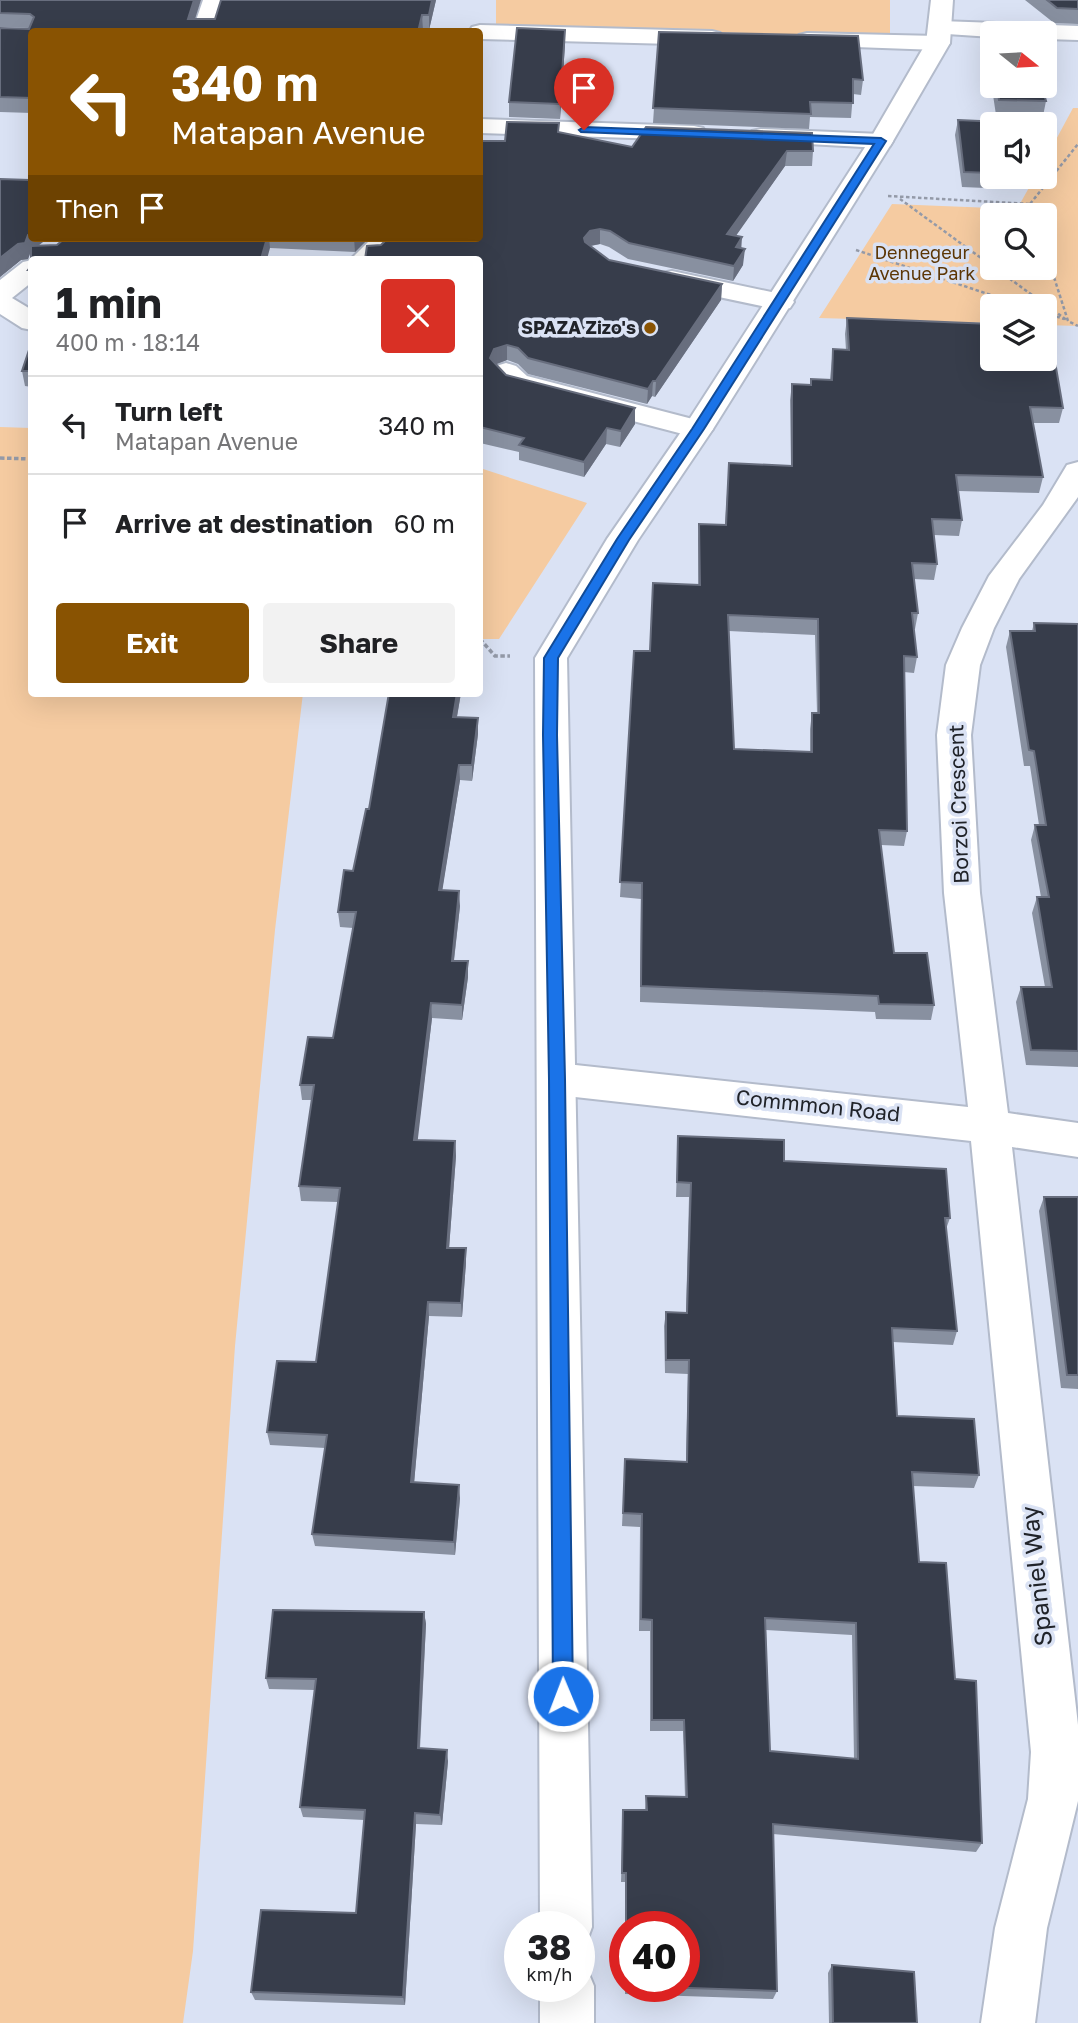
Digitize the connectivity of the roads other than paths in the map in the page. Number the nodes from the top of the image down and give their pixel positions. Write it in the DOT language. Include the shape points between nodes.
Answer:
graph roads {
  1 [pos="214,0"];
  2 [pos="940,24"];
  3 [pos="473,27"];
  4 [pos="204,28"];
  5 [pos="1078,33"];
  6 [pos="739,38"];
  7 [pos="779,39"];
  8 [pos="483,126"];
  9 [pos="711,134"];
  10 [pos="738,135"];
  11 [pos="881,141"];
  12 [pos="383,242"];
  13 [pos="367,256"];
  14 [pos="28,270"];
  15 [pos="645,273"];
  16 [pos="0,293"];
  17 [pos="0,302"];
  18 [pos="780,302"];
  19 [pos="28,320"];
  20 [pos="506,372"];
  21 [pos="698,429"];
  22 [pos="1078,471"];
  23 [pos="557,1079"];
  24 [pos="989,1127"];
  25 [pos="1078,1140"];
  26 [pos="566,1911"];
  27 [pos="567,2002"];
  28 [pos="568,2023"];
  29 [pos="1009,2023"];
  1 -- 4 [label="street"];
  2 -- 5 [label="street"];
  2 -- 7 [label="street"];
  2 -- 11 [label="street"];
  3 -- 6 [label="street"];
  8 -- 9 [label="street"];
  10 -- 11 [label="street"];
  11 -- 18 [label="street"];
  12 -- 13 [label="street"];
  14 -- 16 [label="street"];
  15 -- 18 [label="street"];
  17 -- 19 [label="street"];
  18 -- 21 [label="street"];
  20 -- 21 [label="street" via="517,382"];
  21 -- 23 [label="street" via="623,539 551,658"];
  22 -- 24 [label="street, Borzoi Crescent" via="1056,509 1005,576 963,665 954,735 962,893"];
  23 -- 24 [label="street, Commmon Road"];
  23 -- 26 [label="street"];
  24 -- 25 [label="street, Commmon Road"];
  24 -- 29 [label="street, Spaniel Way" via="1056,1752 1053,1799 1021,1928"];
  27 -- 28 [label="street"];
}
